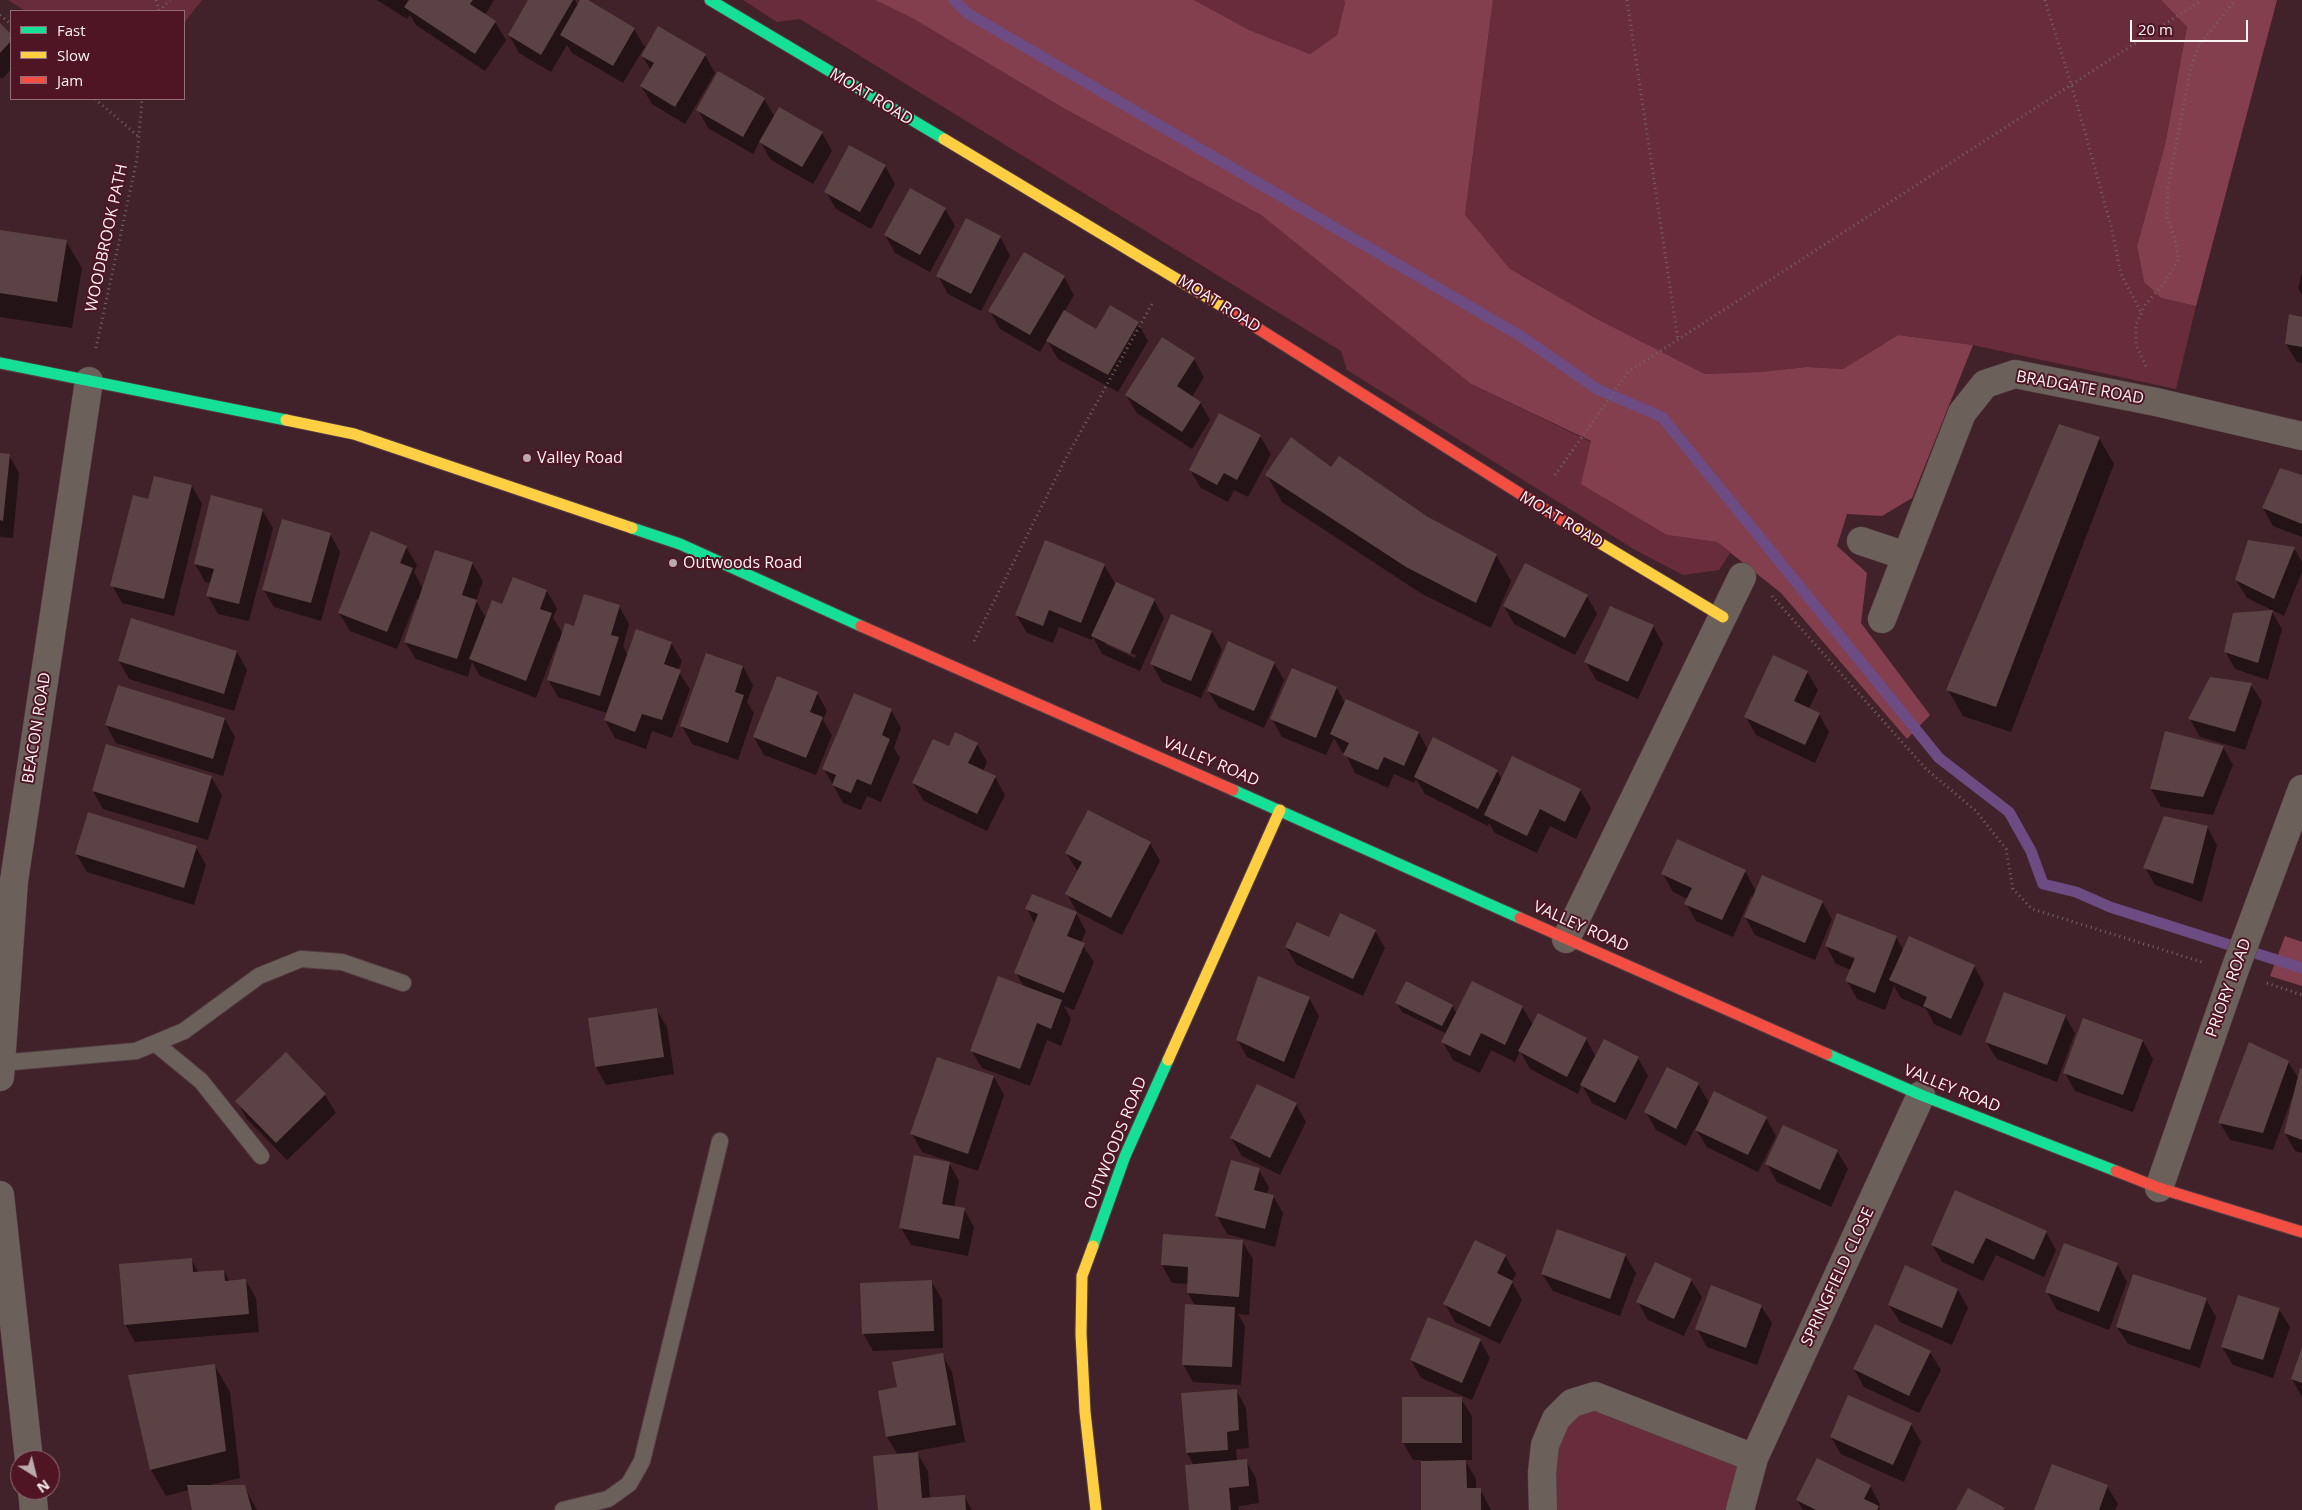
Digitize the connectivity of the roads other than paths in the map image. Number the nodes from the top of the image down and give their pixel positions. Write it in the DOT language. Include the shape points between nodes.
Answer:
graph roads {
  1 [pos="710,0"];
  2 [pos="0,363"];
  3 [pos="89,381"];
  4 [pos="2302,436"];
  5 [pos="1861,541"];
  6 [pos="1906,556"];
  7 [pos="1742,577"];
  8 [pos="1723,617"];
  9 [pos="1882,619"];
  10 [pos="2302,788"];
  11 [pos="1280,810"];
  12 [pos="1566,939"];
  13 [pos="403,983"];
  14 [pos="155,1043"];
  15 [pos="0,1070"];
  16 [pos="1921,1095"];
  17 [pos="720,1141"];
  18 [pos="261,1156"];
  19 [pos="2159,1188"];
  20 [pos="0,1195"];
  21 [pos="2302,1232"];
  22 [pos="28,1450"];
  23 [pos="1754,1458"];
  24 [pos="563,1510"];
  25 [pos="1096,1510"];
  26 [pos="1543,1510"];
  27 [pos="1740,1510"];
  1 -- 8 [label="street, MOAT ROAD" via="1169,273 1535,504"];
  2 -- 3 [label="street, VALLEY ROAD"];
  3 -- 11 [label="street, VALLEY ROAD" via="354,434 680,544 959,671"];
  3 -- 15 [label="street, BEACON ROAD" via="14,881"];
  4 -- 6 [label="street, BRADGATE ROAD" via="2015,374 1985,384 1962,413"];
  5 -- 6 [label="street"];
  6 -- 9 [label="street, BRADGATE ROAD"];
  7 -- 8 [label="street"];
  8 -- 12 [label="street"];
  10 -- 19 [label="street, PRIORY ROAD"];
  11 -- 12 [label="street, VALLEY ROAD"];
  11 -- 25 [label="street, OUTWOODS ROAD" via="1125,1156 1082,1276 1085,1412"];
  12 -- 16 [label="street, VALLEY ROAD"];
  13 -- 14 [label="lane" via="342,962 301,960 259,976 184,1031"];
  14 -- 15 [label="lane" via="136,1051"];
  14 -- 18 [label="lane" via="201,1080"];
  16 -- 19 [label="street, VALLEY ROAD"];
  16 -- 23 [label="street, SPRINGFIELD CLOSE"];
  17 -- 24 [label="lane" via="642,1461 628,1484 608,1499"];
  19 -- 21 [label="street, VALLEY ROAD"];
  20 -- 22 [label="street"];
  23 -- 26 [label="street" via="1595,1396 1572,1403 1556,1419 1545,1445"];
  23 -- 27 [label="street, SPRINGFIELD CLOSE"];
}
